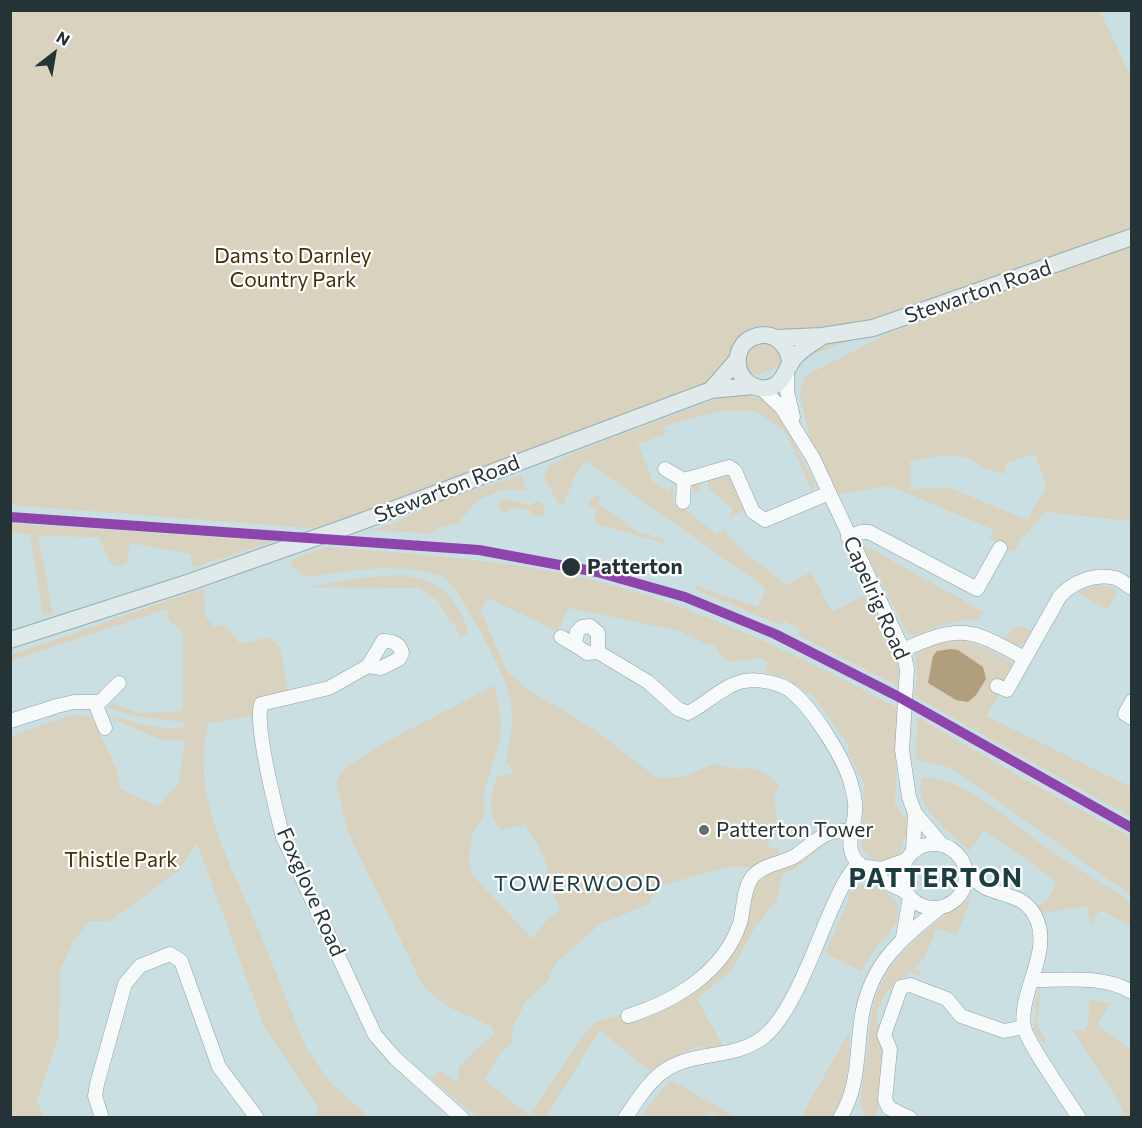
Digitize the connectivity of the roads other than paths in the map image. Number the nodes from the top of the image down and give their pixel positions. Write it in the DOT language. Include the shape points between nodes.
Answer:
graph roads {
  1 [pos="1131,237"];
  2 [pos="822,336"];
  3 [pos="777,338"];
  4 [pos="737,360"];
  5 [pos="789,369"];
  6 [pos="757,387"];
  7 [pos="711,390"];
  8 [pos="796,428"];
  9 [pos="665,469"];
  10 [pos="684,480"];
  11 [pos="829,493"];
  12 [pos="683,502"];
  13 [pos="848,537"];
  14 [pos="1000,548"];
  15 [pos="1131,588"];
  16 [pos="561,637"];
  17 [pos="10,640"];
  18 [pos="575,645"];
  19 [pos="903,650"];
  20 [pos="598,652"];
  21 [pos="1024,658"];
  22 [pos="368,666"];
  23 [pos="119,683"];
  24 [pos="998,686"];
  25 [pos="1131,701"];
  26 [pos="95,703"];
  27 [pos="1131,718"];
  28 [pos="10,721"];
  29 [pos="105,728"];
  30 [pos="915,813"];
  31 [pos="851,831"];
  32 [pos="942,845"];
  33 [pos="910,855"];
  34 [pos="860,865"];
  35 [pos="965,869"];
  36 [pos="986,888"];
  37 [pos="908,894"];
  38 [pos="961,894"];
  39 [pos="941,907"];
  40 [pos="903,937"];
  41 [pos="1033,980"];
  42 [pos="1131,992"];
  43 [pos="628,1016"];
  44 [pos="1024,1027"];
  45 [pos="845,1116"];
  46 [pos="102,1118"];
  47 [pos="257,1118"];
  48 [pos="462,1118"];
  49 [pos="625,1118"];
  50 [pos="910,1118"];
  51 [pos="1079,1118"];
  1 -- 2 [label="main road, Stewarton Road" via="873,328"];
  2 -- 3 [label="main road, Stewarton Road"];
  2 -- 5 [label="main road, Stewarton Road" via="797,355"];
  3 -- 4 [label="main road, Stewarton Road" via="754,336 742,346"];
  3 -- 5 [label="main road" via="788,350"];
  4 -- 6 [label="main road" via="741,375"];
  4 -- 7 [label="main road, Stewarton Road"];
  5 -- 6 [label="main road, Stewarton Road" via="776,385"];
  5 -- 8 [label="street, Capelrig Road" via="787,393"];
  6 -- 7 [label="main road, Stewarton Road"];
  6 -- 8 [label="street, Capelrig Road" via="782,408"];
  7 -- 17 [label="main road, Stewarton Road" via="352,525"];
  8 -- 11 [label="street, Capelrig Road"];
  9 -- 10 [label="street"];
  10 -- 11 [label="street" via="729,467 735,471 753,513 765,520"];
  10 -- 12 [label="street"];
  11 -- 13 [label="street, Capelrig Road"];
  13 -- 14 [label="street" via="869,532 976,589"];
  13 -- 19 [label="street, Capelrig Road"];
  15 -- 21 [label="street" via="1114,577 1099,576 1070,586 1060,596"];
  16 -- 18 [label="street"];
  18 -- 20 [label="street" via="587,653"];
  18 -- 20 [label="street" via="577,632 590,626 598,633"];
  19 -- 21 [label="street" via="933,637 973,632"];
  19 -- 30 [label="street, Capelrig Road" via="907,669 902,750"];
  20 -- 31 [label="street" via="648,681 672,705 688,713 742,681 760,681 791,691 804,704 845,767 855,810"];
  21 -- 24 [label="street" via="1007,690"];
  22 -- 48 [label="street, Foxglove Road" via="329,688 261,704 260,720 276,811 283,837 375,1035"];
  23 -- 26 [label="street"];
  25 -- 27 [label="street" via="1125,714"];
  26 -- 28 [label="street" via="74,702"];
  26 -- 29 [label="street"];
  30 -- 32 [label="street, Capelrig Road"];
  30 -- 33 [label="street, Capelrig Road"];
  31 -- 34 [label="street" via="853,855"];
  31 -- 43 [label="street" via="826,833 794,857 751,877 740,923 712,968 660,1006"];
  32 -- 33 [label="street" via="924,845"];
  32 -- 35 [label="street" via="956,852"];
  33 -- 34 [label="street" via="881,869"];
  33 -- 37 [label="street" via="901,877"];
  34 -- 37 [label="street"];
  34 -- 49 [label="street" via="838,894 786,1009 768,1032 736,1052 667,1068 653,1080"];
  35 -- 36 [label="street"];
  35 -- 38 [label="street" via="966,883"];
  36 -- 38 [label="street"];
  36 -- 41 [label="street" via="1008,894 1033,913 1039,940"];
  37 -- 39 [label="street" via="923,906"];
  37 -- 40 [label="street"];
  38 -- 39 [label="street"];
  39 -- 40 [label="street"];
  40 -- 45 [label="street" via="879,967 869,990"];
  41 -- 42 [label="street" via="1092,981"];
  41 -- 44 [label="street" via="1025,1005"];
  44 -- 50 [label="street" via="1004,1031 961,1016 947,999 910,985 901,987 884,1035 890,1049 885,1100 889,1108"];
  44 -- 51 [label="street"];
  46 -- 47 [label="street" via="95,1096 97,1084 125,984 140,966 170,954 181,961 219,1067"];
}
